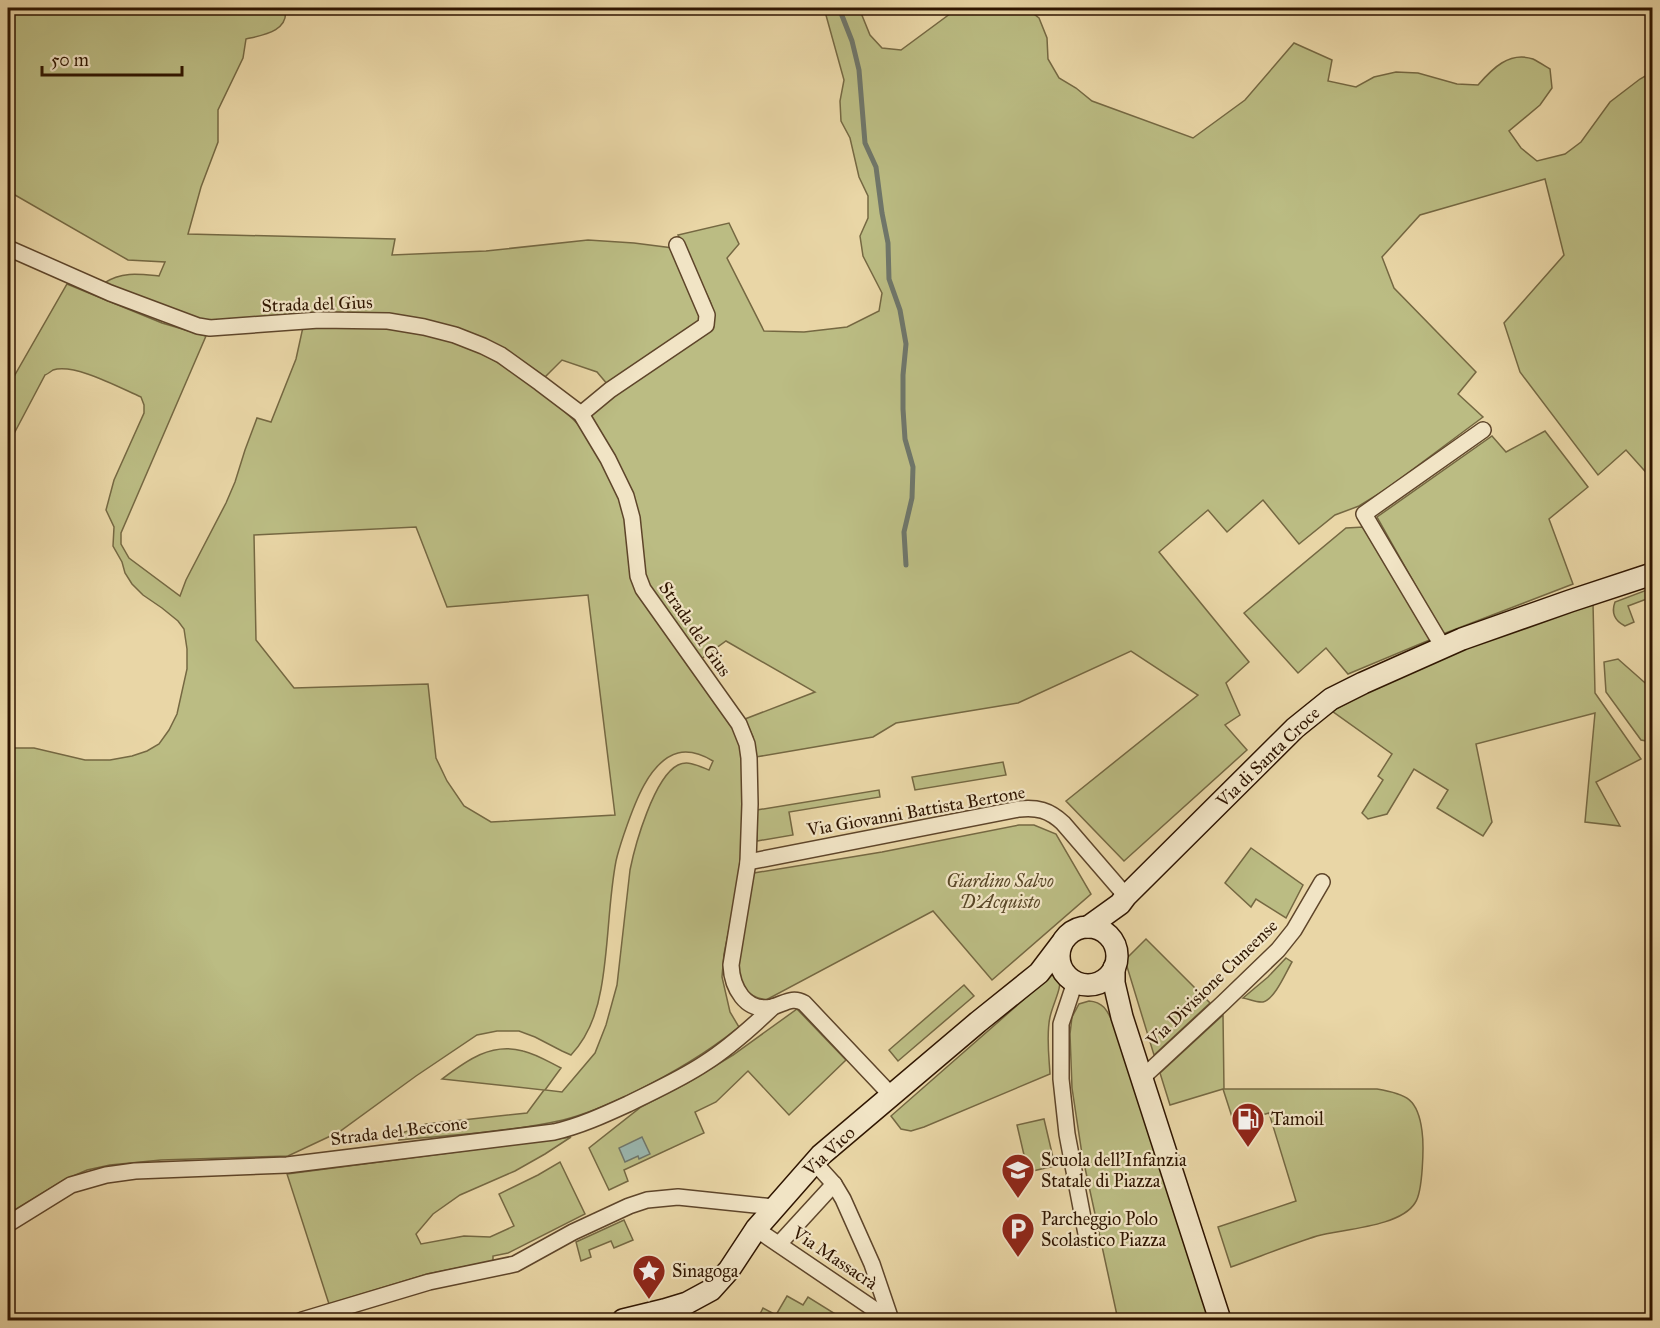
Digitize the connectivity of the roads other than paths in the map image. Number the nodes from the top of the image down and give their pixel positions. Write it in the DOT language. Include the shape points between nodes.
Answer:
graph roads {
  1 [pos="677,245"];
  2 [pos="8,248"];
  3 [pos="581,414"];
  4 [pos="1483,430"];
  5 [pos="1653,574"];
  6 [pos="1443,647"];
  7 [pos="748,862"];
  8 [pos="1322,882"];
  9 [pos="1123,900"];
  10 [pos="1088,927"];
  11 [pos="1113,942"];
  12 [pos="1061,944"];
  13 [pos="1114,968"];
  14 [pos="1039,973"];
  15 [pos="1078,980"];
  16 [pos="773,1007"];
  17 [pos="1122,1017"];
  18 [pos="1142,1078"];
  19 [pos="891,1096"];
  20 [pos="815,1163"];
  21 [pos="834,1184"];
  22 [pos="774,1207"];
  23 [pos="8,1224"];
  24 [pos="756,1229"];
  25 [pos="1088,1239"];
  26 [pos="779,1244"];
  27 [pos="302,1320"];
  28 [pos="623,1320"];
  29 [pos="891,1320"];
  30 [pos="1220,1320"];
  1 -- 3 [label="street" via="707,315 706,325"];
  2 -- 3 [label="street, Strada del Gius" via="110,294 198,326 373,321 455,335 501,355"];
  3 -- 7 [label="street, Strada del Gius" via="626,496 643,588 744,734 749,758"];
  4 -- 6 [label="street" via="1364,514"];
  5 -- 6 [label="main road, Via di Santa Croce"];
  6 -- 9 [label="main road, Via di Santa Croce" via="1346,691 1306,717"];
  7 -- 9 [label="street, Via Giovanni Battista Bertone" via="1036,808 1063,822"];
  7 -- 16 [label="street, Strada del Gius" via="732,957 732,980 748,1003"];
  8 -- 18 [label="street, Via Divisione Cuneense" via="1278,950"];
  9 -- 10 [label="main road, Via di Santa Croce"];
  9 -- 11 [label="main road"];
  10 -- 11 [label="main road" via="1103,931"];
  10 -- 12 [label="main road" via="1072,931"];
  11 -- 13 [label="main road"];
  12 -- 14 [label="main road, Via Vico"];
  12 -- 15 [label="main road" via="1059,959"];
  13 -- 15 [label="main road" via="1103,981"];
  13 -- 17 [label="main road"];
  14 -- 15 [label="main road" via="1054,971"];
  14 -- 19 [label="main road, Via Vico"];
  15 -- 17 [label="main road" via="1103,990"];
  15 -- 25 [label="street" via="1061,1024 1061,1079 1067,1134"];
  16 -- 19 [label="street, Strada del Gius" via="794,1000 804,1003"];
  16 -- 23 [label="street, Strada del Beccone" via="704,1064 569,1129 287,1165 106,1175 71,1185"];
  17 -- 18 [label="main road"];
  18 -- 30 [label="main road"];
  19 -- 20 [label="main road, Via Vico"];
  20 -- 21 [label="street"];
  20 -- 22 [label="main road, Via Vico"];
  21 -- 26 [label="street"];
  21 -- 29 [label="street" via="872,1264"];
  22 -- 24 [label="main road, Via Vico"];
  22 -- 27 [label="street" via="678,1197 647,1200 573,1232 515,1264 429,1282"];
  24 -- 26 [label="street, Via Massacrà"];
  24 -- 28 [label="main road, Via Vico" via="711,1290 687,1303"];
  26 -- 29 [label="street, Via Massacrà"];
}
